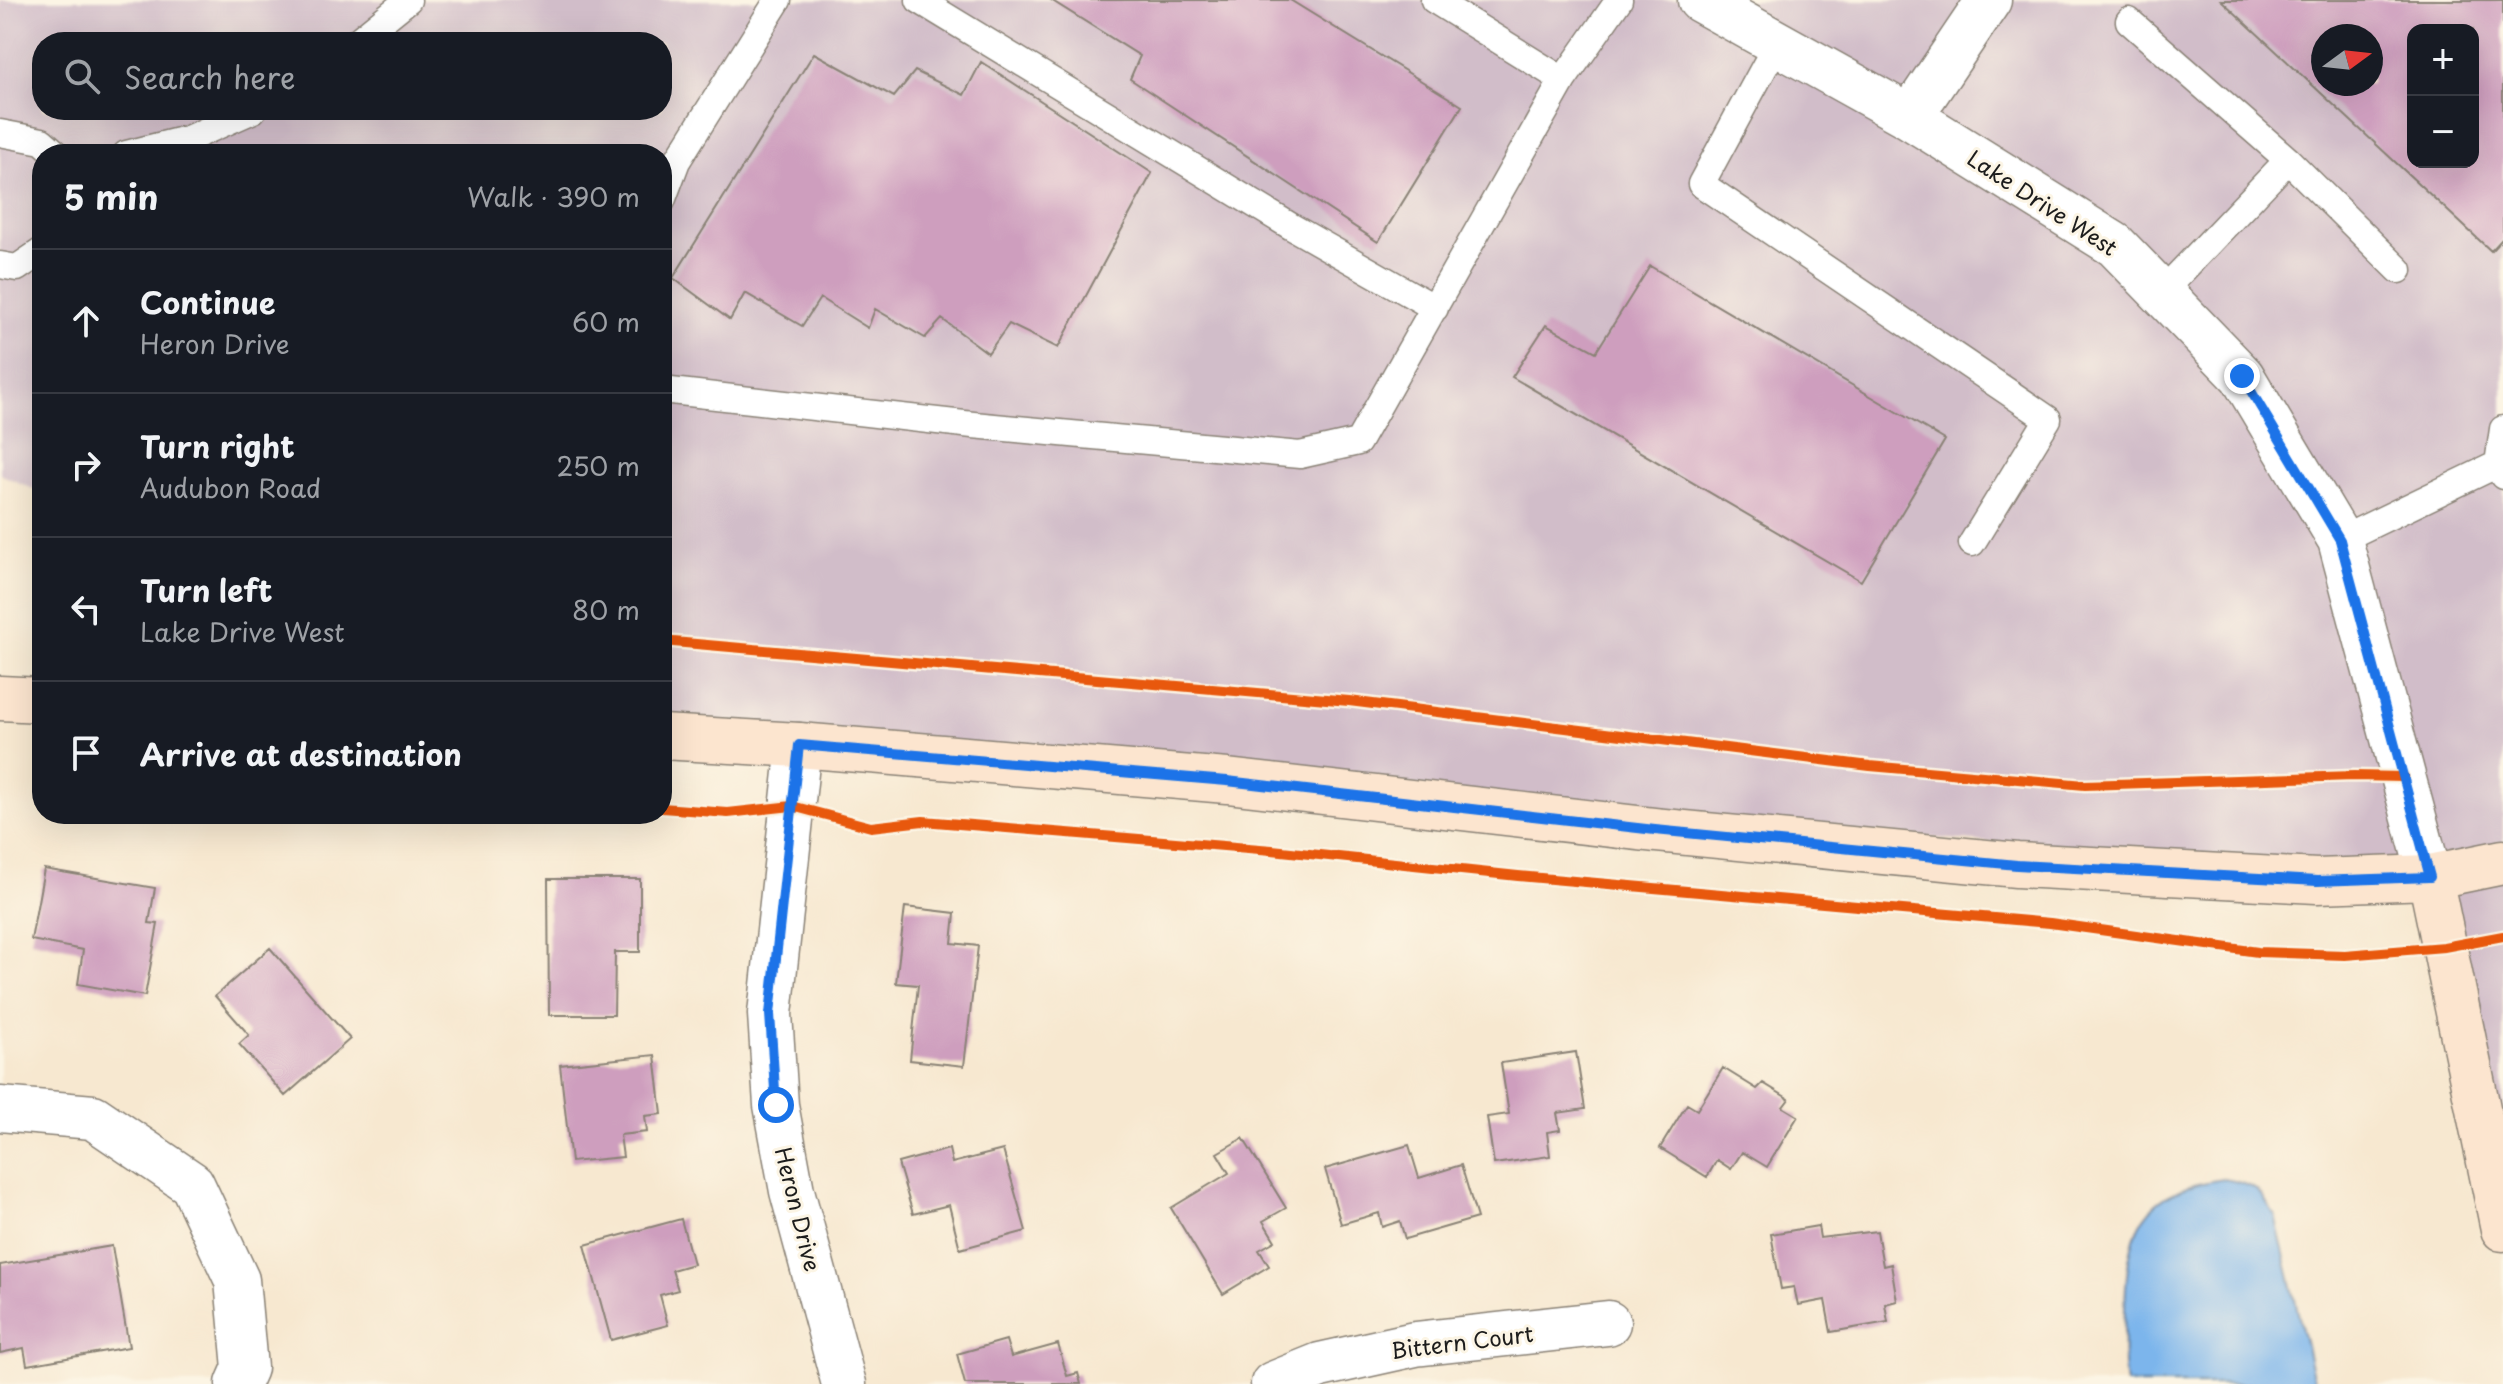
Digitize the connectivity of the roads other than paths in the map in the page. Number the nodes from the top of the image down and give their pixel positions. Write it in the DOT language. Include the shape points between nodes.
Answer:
graph roads {
  1 [pos="408,0"];
  2 [pos="778,0"];
  3 [pos="919,0"];
  4 [pos="1434,0"];
  5 [pos="1619,0"];
  6 [pos="1700,0"];
  7 [pos="1989,0"];
  8 [pos="2129,21"];
  9 [pos="368,32"];
  10 [pos="1778,42"];
  11 [pos="1563,80"];
  12 [pos="1910,117"];
  13 [pos="230,120"];
  14 [pos="0,133"];
  15 [pos="45,144"];
  16 [pos="166,144"];
  17 [pos="2288,160"];
  18 [pos="672,174"];
  19 [pos="32,258"];
  20 [pos="0,265"];
  21 [pos="2399,270"];
  22 [pos="2161,293"];
  23 [pos="1435,308"];
  24 [pos="672,391"];
  25 [pos="2503,429"];
  26 [pos="2500,470"];
  27 [pos="2340,540"];
  28 [pos="1972,543"];
  29 [pos="0,698"];
  30 [pos="32,700"];
  31 [pos="672,738"];
  32 [pos="799,745"];
  33 [pos="2503,862"];
  34 [pos="2430,877"];
  35 [pos="0,1109"];
  36 [pos="2503,1229"];
  37 [pos="1608,1323"];
  38 [pos="238,1384"];
  39 [pos="844,1384"];
  40 [pos="1273,1384"];
  1 -- 9 [label="lane"];
  2 -- 18 [label="lane"];
  3 -- 23 [label="lane"];
  4 -- 11 [label="lane"];
  5 -- 11 [label="lane"];
  6 -- 10 [label="street, Lake Drive West"];
  7 -- 12 [label="street"];
  8 -- 17 [label="lane"];
  10 -- 12 [label="street, Lake Drive West"];
  10 -- 28 [label="lane" via="1701,184 2048,419"];
  11 -- 23 [label="lane"];
  12 -- 22 [label="street, Lake Drive West" via="2115,245"];
  13 -- 16 [label="lane"];
  14 -- 15 [label="lane"];
  17 -- 21 [label="lane"];
  17 -- 22 [label="lane"];
  19 -- 20 [label="lane" via="17,268"];
  22 -- 27 [label="street, Lake Drive West" via="2242,376"];
  23 -- 24 [label="lane" via="1358,442 1300,455"];
  25 -- 26 [label="lane"];
  26 -- 27 [label="lane"];
  27 -- 34 [label="street, Lake Drive West"];
  29 -- 30 [label="street"];
  31 -- 32 [label="street"];
  32 -- 34 [label="street" via="1227,781 2017,865 2317,881"];
  32 -- 39 [label="street, Heron Drive" via="770,1014 776,1105 792,1191"];
  33 -- 34 [label="street"];
  34 -- 36 [label="street, Lake Drive West"];
  35 -- 38 [label="street" via="93,1117 192,1184 237,1280 245,1368"];
  37 -- 40 [label="street, Bittern Court" via="1415,1344 1320,1365"];
}
